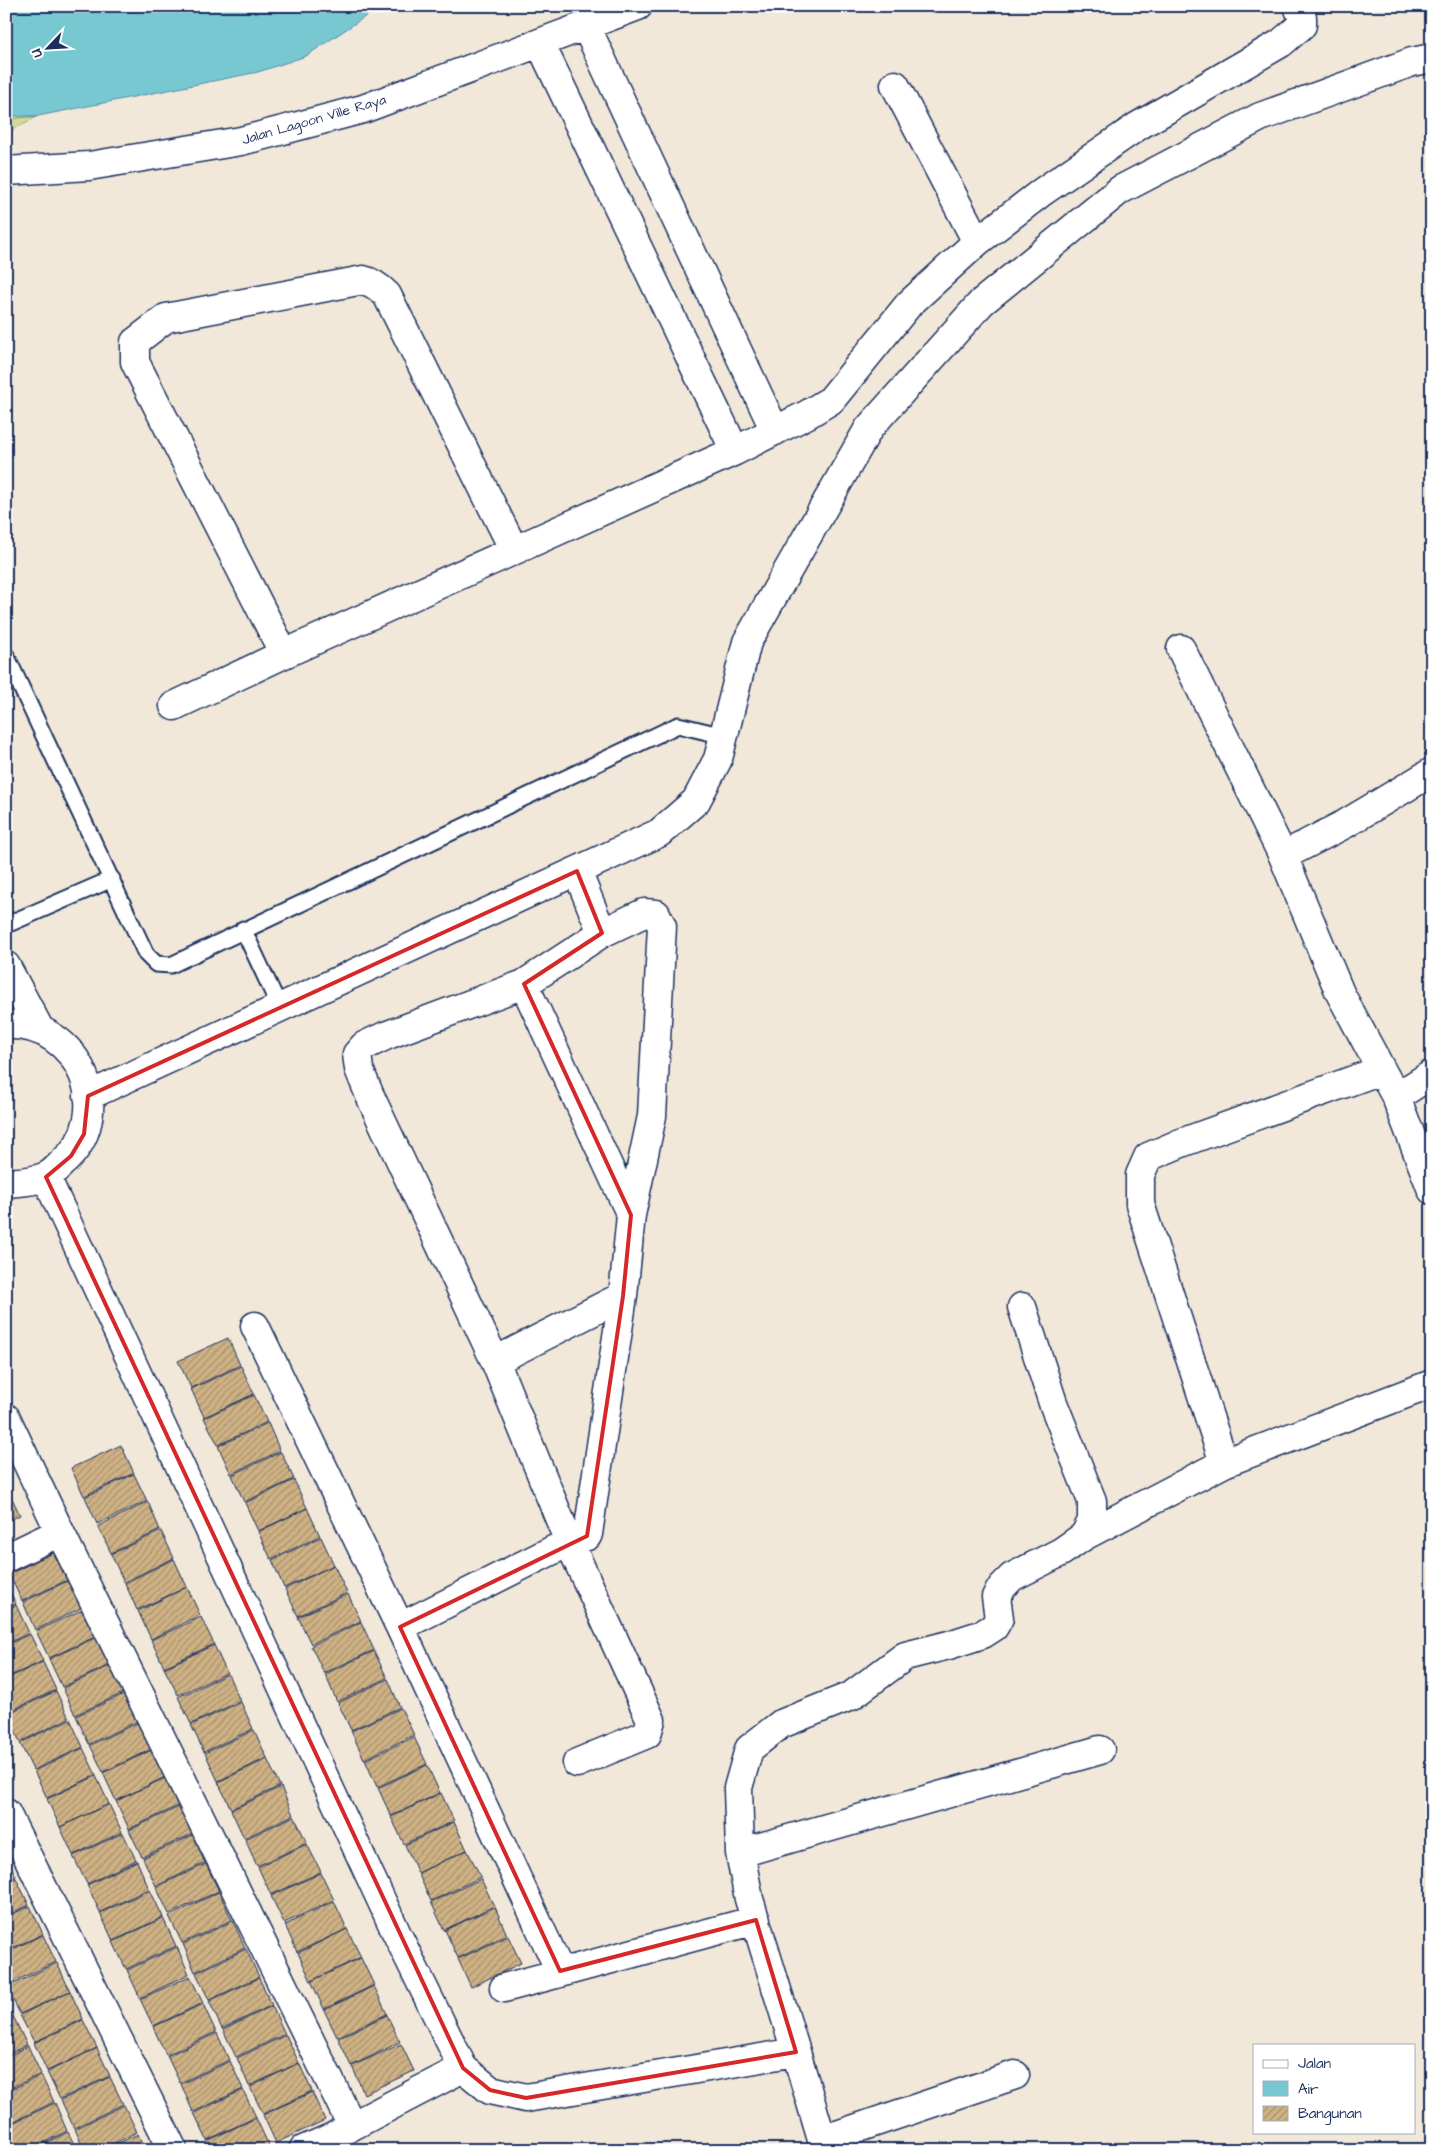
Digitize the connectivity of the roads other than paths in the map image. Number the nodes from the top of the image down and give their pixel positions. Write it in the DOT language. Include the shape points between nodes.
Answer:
graph roads {
  1 [pos="638,6"];
  2 [pos="1298,6"];
  3 [pos="586,26"];
  4 [pos="540,43"];
  5 [pos="1432,58"];
  6 [pos="895,85"];
  7 [pos="6,171"];
  8 [pos="977,242"];
  9 [pos="775,431"];
  10 [pos="735,450"];
  11 [pos="514,550"];
  12 [pos="1181,649"];
  13 [pos="284,654"];
  14 [pos="6,655"];
  15 [pos="174,706"];
  16 [pos="724,736"];
  17 [pos="1432,772"];
  18 [pos="1283,856"];
  19 [pos="577,871"];
  20 [pos="112,879"];
  21 [pos="6,925"];
  22 [pos="243,930"];
  23 [pos="602,933"];
  24 [pos="6,966"];
  25 [pos="524,984"];
  26 [pos="280,1008"];
  27 [pos="6,1025"];
  28 [pos="40,1030"];
  29 [pos="1381,1070"];
  30 [pos="1432,1074"];
  31 [pos="88,1096"];
  32 [pos="1396,1097"];
  33 [pos="46,1177"];
  34 [pos="6,1183"];
  35 [pos="1432,1190"];
  36 [pos="631,1216"];
  37 [pos="623,1296"];
  38 [pos="1022,1308"];
  39 [pos="255,1326"];
  40 [pos="496,1361"];
  41 [pos="1432,1384"];
  42 [pos="6,1418"];
  43 [pos="1224,1463"];
  44 [pos="60,1532"];
  45 [pos="1084,1536"];
  46 [pos="569,1542"];
  47 [pos="6,1558"];
  48 [pos="400,1627"];
  49 [pos="1100,1750"];
  50 [pos="577,1763"];
  51 [pos="6,1813"];
  52 [pos="740,1853"];
  53 [pos="756,1920"];
  54 [pos="560,1971"];
  55 [pos="504,1988"];
  56 [pos="796,2052"];
  57 [pos="463,2068"];
  58 [pos="1015,2075"];
  59 [pos="352,2126"];
  60 [pos="823,2145"];
  61 [pos="173,2150"];
  62 [pos="303,2150"];
  1 -- 3 [label="street, Jalan Lagoon Ville Raya"];
  2 -- 8 [label="street" via="1302,25 1281,43 1138,126 1042,192"];
  3 -- 4 [label="street, Jalan Lagoon Ville Raya"];
  3 -- 9 [label="street"];
  4 -- 7 [label="street, Jalan Lagoon Ville Raya" via="363,109 241,141 89,166"];
  4 -- 10 [label="street"];
  5 -- 16 [label="street" via="1412,62 1260,117 1120,190 982,302 869,428 747,642"];
  6 -- 8 [label="street"];
  8 -- 9 [label="street" via="910,304 831,400"];
  9 -- 10 [label="street"];
  10 -- 11 [label="street"];
  11 -- 13 [label="street"];
  11 -- 13 [label="street" via="387,295 375,285 363,280 166,318 135,342 135,362"];
  12 -- 18 [label="street"];
  13 -- 15 [label="street"];
  14 -- 20 [label="lane"];
  16 -- 19 [label="street" via="718,759 696,801 659,833"];
  16 -- 22 [label="lane" via="678,725"];
  17 -- 18 [label="street" via="1345,824"];
  18 -- 29 [label="street" via="1340,993"];
  19 -- 23 [label="street"];
  19 -- 26 [label="street"];
  20 -- 21 [label="lane"];
  20 -- 22 [label="lane" via="146,954 156,964 171,965"];
  22 -- 26 [label="lane"];
  23 -- 25 [label="street"];
  23 -- 36 [label="street" via="644,914 656,914 662,926 652,1116"];
  24 -- 28 [label="street"];
  25 -- 36 [label="street"];
  25 -- 40 [label="street" via="385,1036 364,1046 356,1054 370,1096"];
  26 -- 31 [label="street"];
  27 -- 28 [label="street" via="18,1024"];
  28 -- 31 [label="street" via="61,1042 78,1062 88,1084"];
  29 -- 32 [label="street"];
  29 -- 43 [label="street" via="1148,1157 1140,1175 1140,1204"];
  30 -- 32 [label="street"];
  31 -- 33 [label="street" via="90,1109 84,1134 71,1156"];
  32 -- 35 [label="street"];
  33 -- 34 [label="street"];
  33 -- 57 [label="street" via="396,1932"];
  36 -- 37 [label="street"];
  37 -- 40 [label="street"];
  37 -- 46 [label="street" via="588,1534"];
  38 -- 45 [label="street" via="1053,1403 1092,1501 1092,1521"];
  39 -- 48 [label="street"];
  40 -- 46 [label="street"];
  41 -- 43 [label="street"];
  42 -- 44 [label="street"];
  43 -- 45 [label="street"];
  44 -- 47 [label="street"];
  44 -- 59 [label="street"];
  45 -- 52 [label="street" via="1061,1552 1012,1577 996,1597 999,1618 994,1627 983,1634 905,1656 851,1696 781,1724 749,1749 738,1788"];
  46 -- 48 [label="street"];
  46 -- 50 [label="street" via="651,1720 647,1734"];
  48 -- 54 [label="street"];
  49 -- 52 [label="street"];
  51 -- 61 [label="street"];
  52 -- 53 [label="street"];
  53 -- 54 [label="street"];
  53 -- 56 [label="street"];
  54 -- 55 [label="street"];
  56 -- 57 [label="street" via="526,2098 490,2090"];
  56 -- 60 [label="street"];
  57 -- 59 [label="street"];
  58 -- 60 [label="street"];
  59 -- 62 [label="street"];
}
